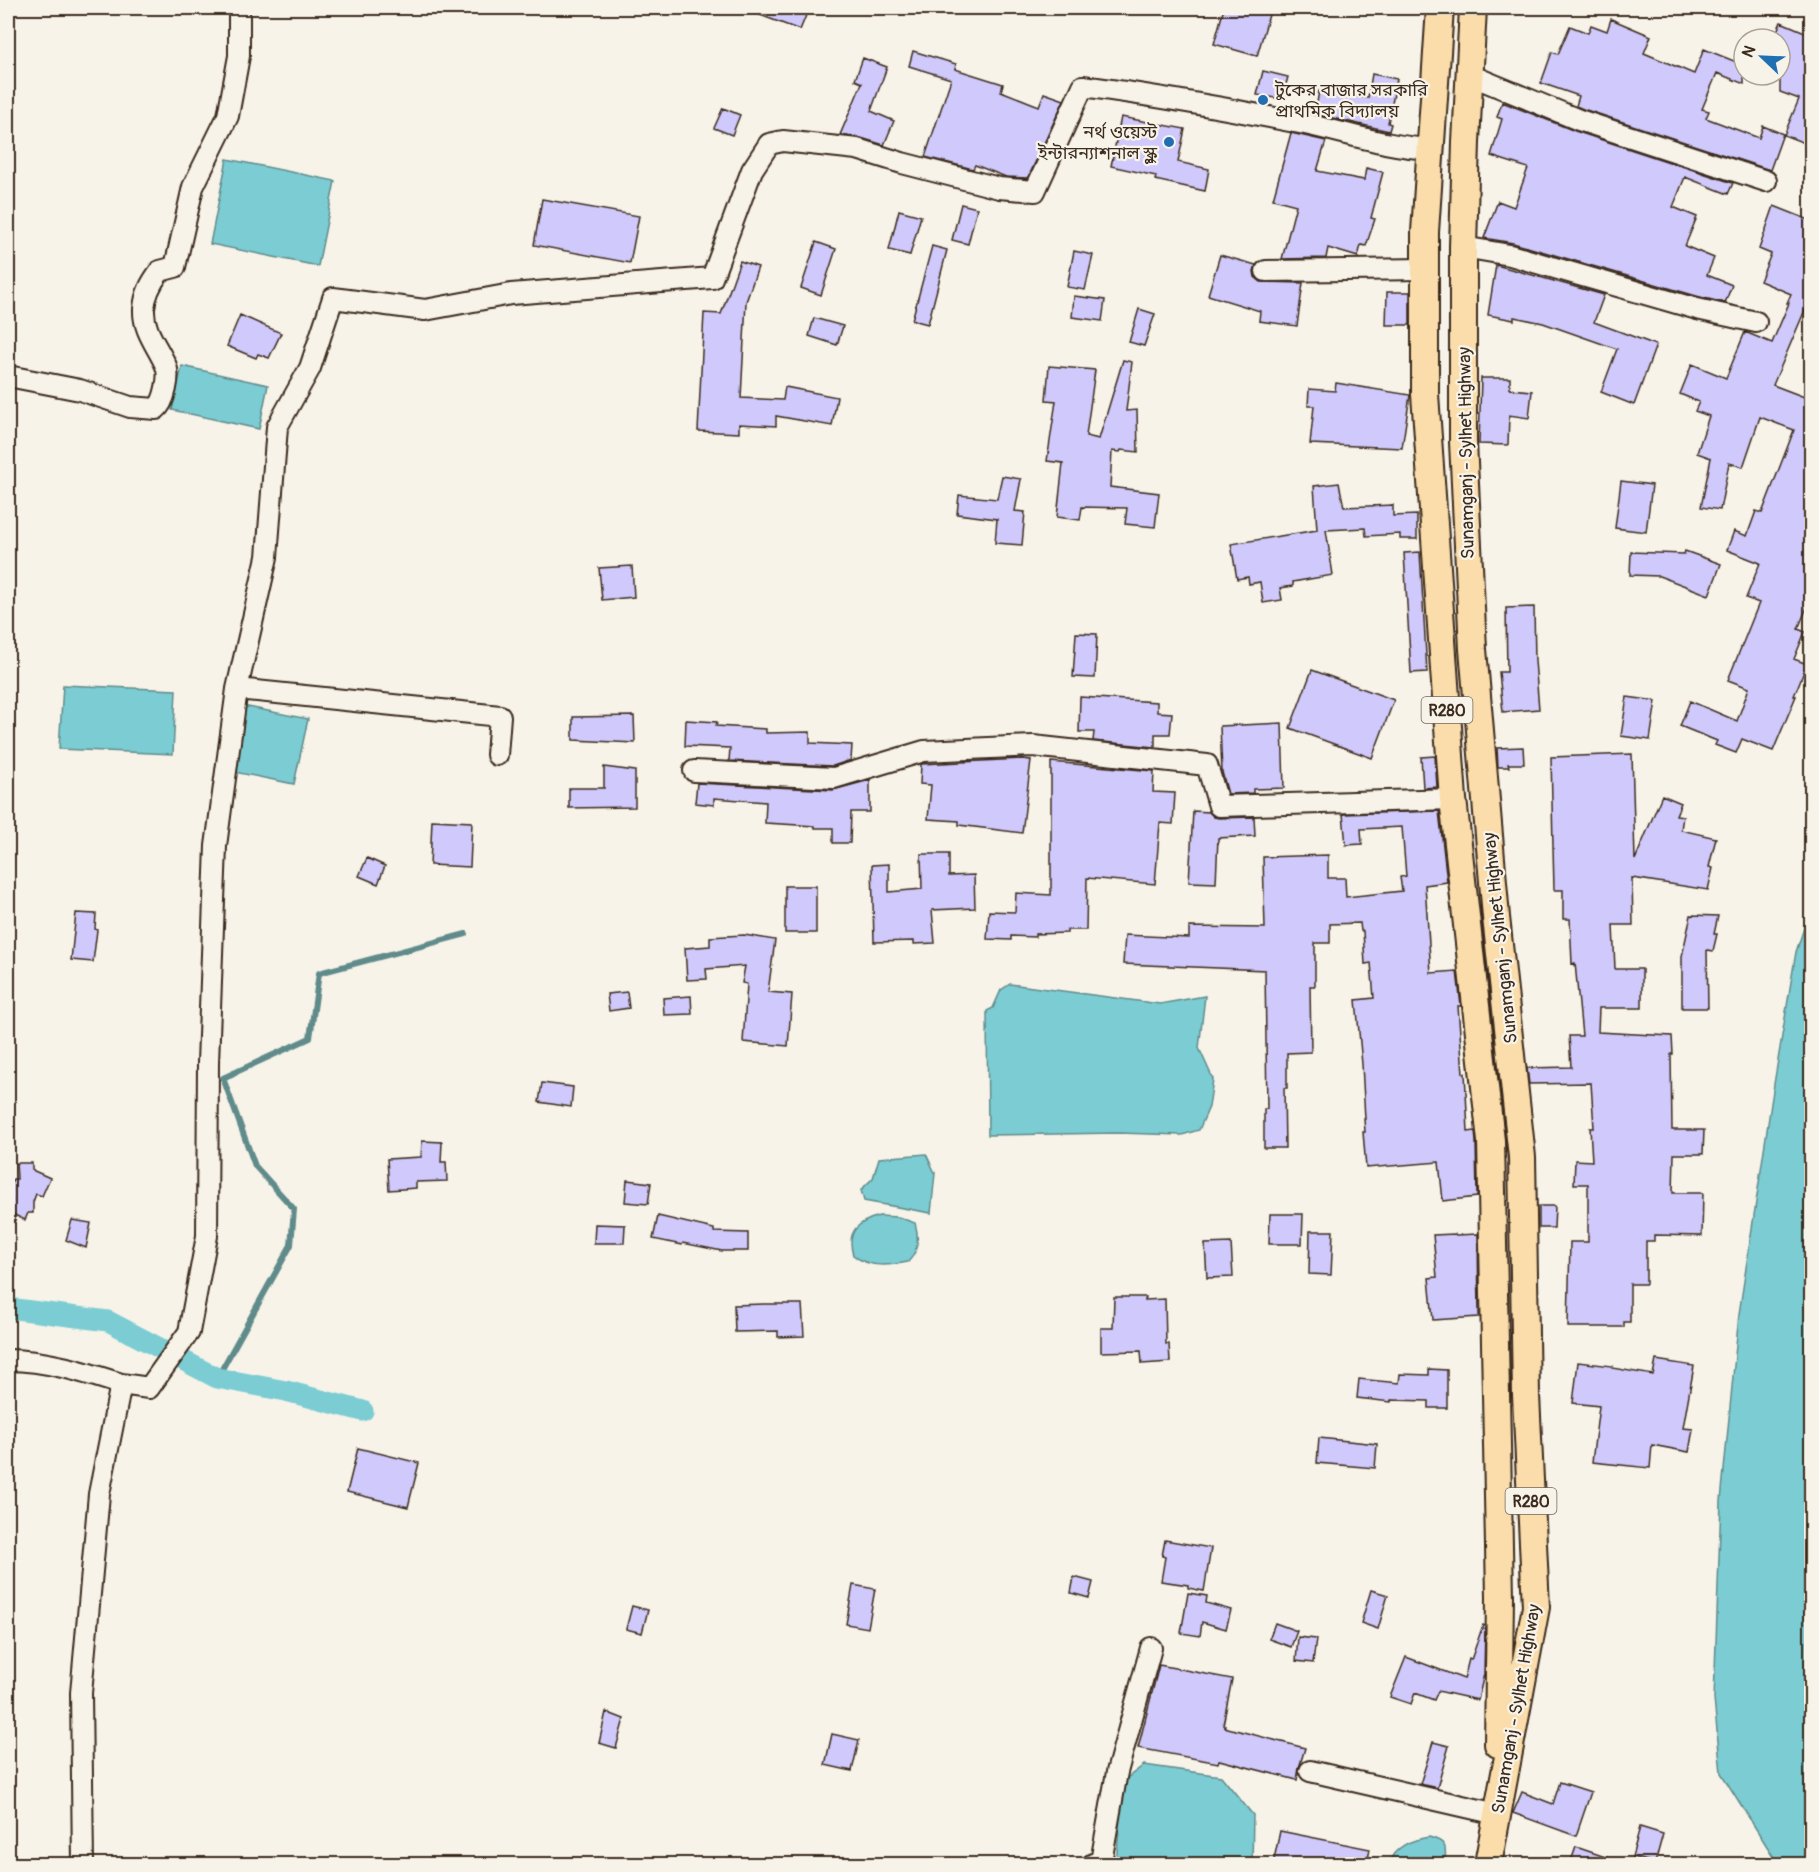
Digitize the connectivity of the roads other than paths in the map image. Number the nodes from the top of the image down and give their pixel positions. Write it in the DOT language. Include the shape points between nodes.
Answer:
graph roads {
  1 [pos="239,8"];
  2 [pos="1440,8"];
  3 [pos="1473,8"];
  4 [pos="1470,75"];
  5 [pos="1431,149"];
  6 [pos="1766,181"];
  7 [pos="1463,247"];
  8 [pos="1426,270"];
  9 [pos="1266,271"];
  10 [pos="1756,322"];
  11 [pos="8,376"];
  12 [pos="237,689"];
  13 [pos="497,755"];
  14 [pos="694,771"];
  15 [pos="1453,799"];
  16 [pos="8,1360"];
  17 [pos="121,1384"];
  18 [pos="1151,1647"];
  19 [pos="1310,1771"];
  20 [pos="1497,1814"];
  21 [pos="83,1864"];
  22 [pos="1093,1864"];
  23 [pos="1488,1864"];
  1 -- 11 [label="street" via="239,56 228,116 193,186 175,267 159,271 148,287 144,310 147,330 167,368 161,405 156,409 130,407 80,390"];
  2 -- 5 [label="main road, Sunamganj - Sylhet Highway / R280"];
  3 -- 4 [label="main road, Sunamganj - Sylhet Highway / R280"];
  4 -- 6 [label="street" via="1579,120"];
  4 -- 7 [label="main road, Sunamganj - Sylhet Highway / R280"];
  5 -- 8 [label="main road, Sunamganj - Sylhet Highway / R280"];
  5 -- 12 [label="street" via="1406,148 1305,124 1083,86 1035,191 999,188 857,149 783,141 769,144 752,170 712,278 511,294 424,310 333,298 310,368 277,427 267,557"];
  7 -- 10 [label="street" via="1510,255"];
  7 -- 20 [label="main road, Sunamganj - Sylhet Highway / R280" via="1462,442 1473,649 1522,1156 1526,1395 1536,1608"];
  8 -- 9 [label="street"];
  8 -- 15 [label="main road, Sunamganj - Sylhet Highway / R280" via="1425,394"];
  12 -- 13 [label="street" via="500,716"];
  12 -- 17 [label="street" via="216,846 207,1236 189,1332 149,1388"];
  14 -- 15 [label="street" via="834,778 924,751 1033,746 1207,765 1220,806"];
  15 -- 20 [label="main road, Sunamganj - Sylhet Highway / R280" via="1491,1141 1500,1597"];
  16 -- 17 [label="street" via="81,1371"];
  17 -- 21 [label="street" via="99,1494 81,1693"];
  18 -- 22 [label="street" via="1117,1772 1101,1862"];
  19 -- 20 [label="street"];
  20 -- 23 [label="main road, Sunamganj - Sylhet Highway / R280"];
}
